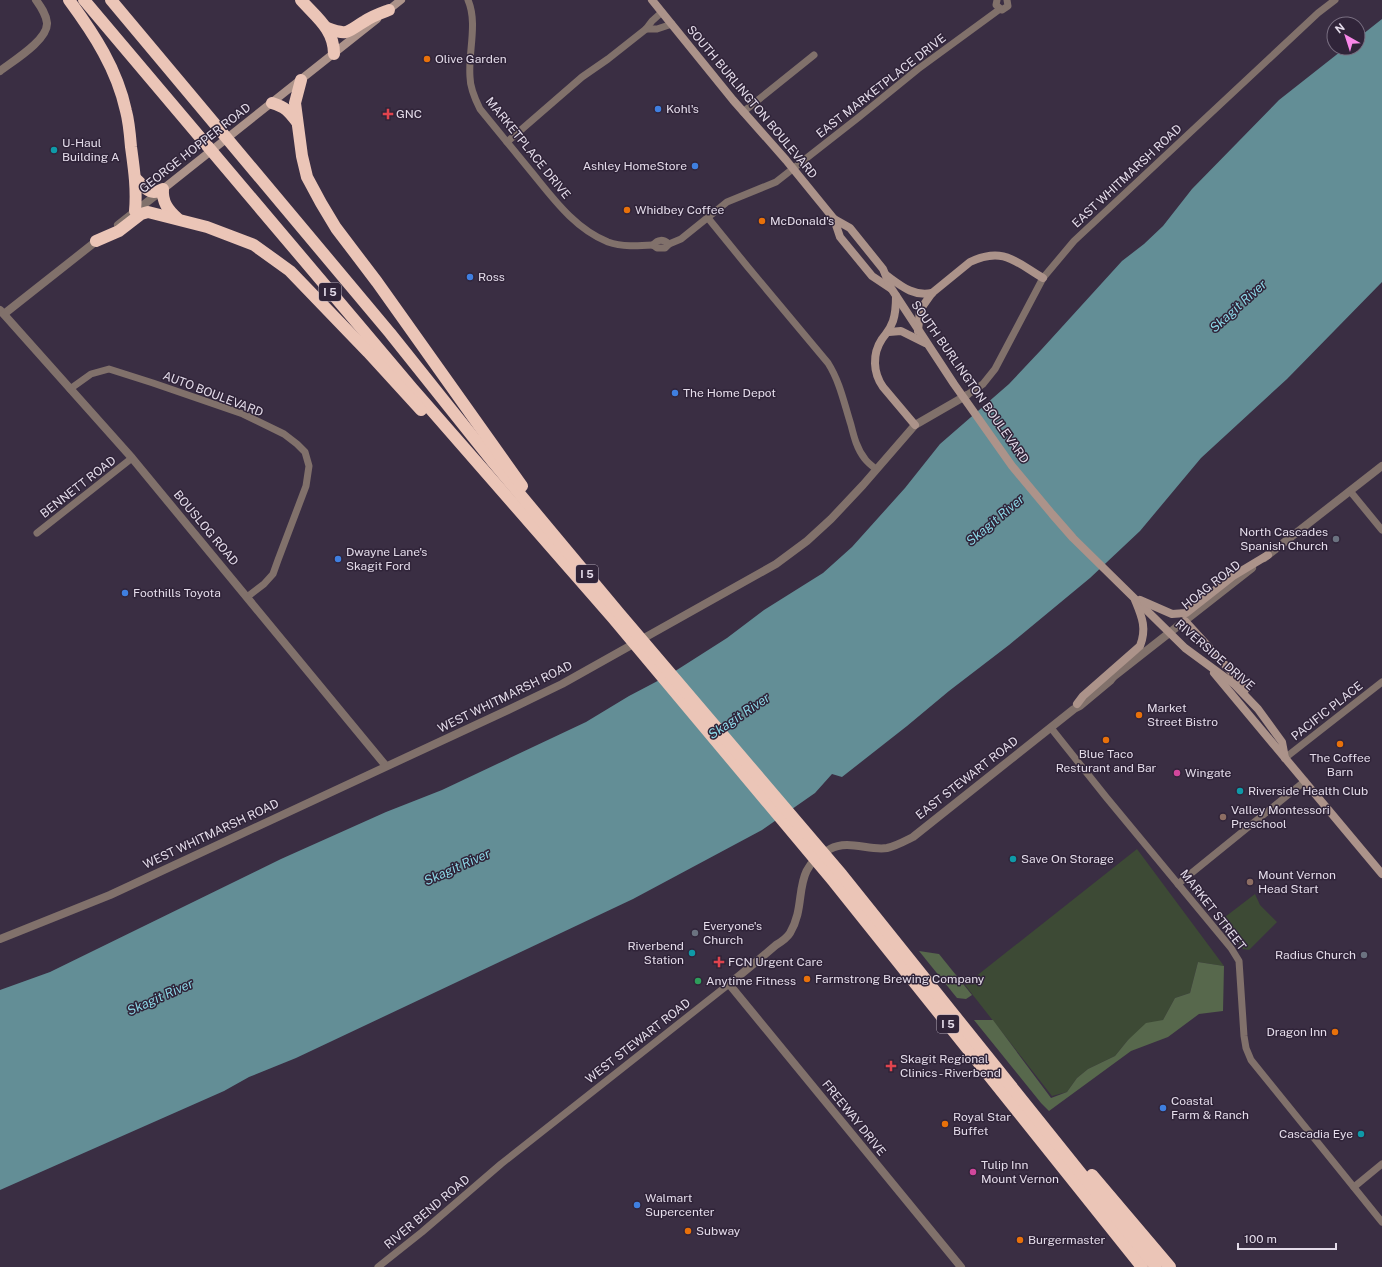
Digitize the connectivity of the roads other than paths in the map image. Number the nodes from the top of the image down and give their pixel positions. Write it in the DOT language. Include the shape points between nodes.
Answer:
graph roads {
  1 [pos="36,0"];
  2 [pos="69,0"];
  3 [pos="84,0"];
  4 [pos="111,0"];
  5 [pos="301,0"];
  6 [pos="401,0"];
  7 [pos="468,0"];
  8 [pos="652,0"];
  9 [pos="1007,0"];
  10 [pos="1336,0"];
  11 [pos="997,3"];
  12 [pos="389,10"];
  13 [pos="662,12"];
  14 [pos="672,24"];
  15 [pos="327,28"];
  16 [pos="646,30"];
  17 [pos="334,54"];
  18 [pos="814,55"];
  19 [pos="0,72"];
  20 [pos="301,80"];
  21 [pos="272,103"];
  22 [pos="743,112"];
  23 [pos="297,123"];
  24 [pos="507,142"];
  25 [pos="793,169"];
  26 [pos="136,179"];
  27 [pos="163,189"];
  28 [pos="135,211"];
  29 [pos="176,218"];
  30 [pos="708,218"];
  31 [pos="834,219"];
  32 [pos="96,241"];
  33 [pos="669,244"];
  34 [pos="885,274"];
  35 [pos="1043,278"];
  36 [pos="893,292"];
  37 [pos="932,293"];
  38 [pos="1,313"];
  39 [pos="918,330"];
  40 [pos="889,332"];
  41 [pos="927,344"];
  42 [pos="70,389"];
  43 [pos="967,395"];
  44 [pos="915,425"];
  45 [pos="132,458"];
  46 [pos="1382,466"];
  47 [pos="876,469"];
  48 [pos="1030,488"];
  49 [pos="1350,491"];
  50 [pos="1382,530"];
  51 [pos="37,532"];
  52 [pos="554,535"];
  53 [pos="1268,555"];
  54 [pos="580,581"];
  55 [pos="247,596"];
  56 [pos="1134,597"];
  57 [pos="616,616"];
  58 [pos="1185,621"];
  59 [pos="1168,635"];
  60 [pos="1205,662"];
  61 [pos="1382,682"];
  62 [pos="1076,707"];
  63 [pos="1258,709"];
  64 [pos="1050,728"];
  65 [pos="1285,758"];
  66 [pos="386,766"];
  67 [pos="1305,782"];
  68 [pos="820,856"];
  69 [pos="1382,874"];
  70 [pos="838,878"];
  71 [pos="1178,884"];
  72 [pos="0,938"];
  73 [pos="729,984"];
  74 [pos="998,1070"];
  75 [pos="1382,1164"];
  76 [pos="1062,1167"];
  77 [pos="489,1174"];
  78 [pos="1354,1187"];
  79 [pos="1382,1222"];
  80 [pos="378,1267"];
  81 [pos="960,1267"];
  82 [pos="1131,1267"];
  83 [pos="1142,1267"];
  84 [pos="1156,1267"];
  85 [pos="1170,1267"];
  1 -- 19 [label="street" via="44,13 47,24 45,32 37,42"];
  2 -- 26 [label="highway" via="99,43 121,91"];
  3 -- 54 [label="highway, I 5" via="407,382"];
  4 -- 52 [label="highway, I 5" via="390,333"];
  5 -- 15 [label="highway"];
  6 -- 12 [label="main road, GEORGE HOPPER ROAD"];
  7 -- 24 [label="street, MARKETPLACE DRIVE" via="473,14 471,83 480,109"];
  8 -- 13 [label="main road, SOUTH BURLINGTON BOULEVARD"];
  9 -- 11 [label="street, EAST MARKETPLACE DRIVE" via="1008,6 1004,9"];
  10 -- 35 [label="street, EAST WHITMARSH ROAD" via="1318,12 1074,241"];
  11 -- 25 [label="street, EAST MARKETPLACE DRIVE" via="984,21 918,69"];
  12 -- 15 [label="highway" via="344,33"];
  12 -- 17 [label="main road, GEORGE HOPPER ROAD"];
  13 -- 14 [label="main road, SOUTH BURLINGTON BOULEVARD"];
  13 -- 16 [label="street"];
  14 -- 16 [label="street"];
  14 -- 22 [label="main road, SOUTH BURLINGTON BOULEVARD"];
  15 -- 17 [label="highway" via="334,44"];
  16 -- 24 [label="street" via="582,77"];
  17 -- 20 [label="main road, GEORGE HOPPER ROAD"];
  18 -- 22 [label="street"];
  20 -- 21 [label="main road, GEORGE HOPPER ROAD"];
  20 -- 23 [label="highway" via="295,103"];
  21 -- 23 [label="highway" via="283,106"];
  21 -- 27 [label="main road, GEORGE HOPPER ROAD"];
  22 -- 25 [label="main road, SOUTH BURLINGTON BOULEVARD"];
  23 -- 52 [label="highway" via="307,177 336,228 461,398"];
  24 -- 33 [label="street, MARKETPLACE DRIVE" via="556,202 588,232 621,245 653,245 665,248"];
  25 -- 30 [label="street, EAST MARKETPLACE DRIVE" via="776,182 727,202"];
  25 -- 31 [label="main road, SOUTH BURLINGTON BOULEVARD"];
  26 -- 27 [label="highway" via="149,191 157,192"];
  26 -- 28 [label="highway"];
  27 -- 28 [label="street, GEORGE HOPPER ROAD"];
  27 -- 29 [label="highway" via="165,204"];
  28 -- 32 [label="street, GEORGE HOPPER ROAD"];
  29 -- 32 [label="highway" via="145,212 119,230"];
  29 -- 54 [label="highway" via="254,245 290,271"];
  30 -- 33 [label="street, EAST MARKETPLACE DRIVE" via="681,239"];
  30 -- 47 [label="street" via="828,363 840,387 859,451"];
  31 -- 34 [label="main road, SOUTH BURLINGTON BOULEVARD" via="850,228"];
  31 -- 36 [label="main road, SOUTH BURLINGTON BOULEVARD" via="840,237 872,276"];
  32 -- 38 [label="street, GEORGE HOPPER ROAD"];
  34 -- 36 [label="main road, SOUTH BURLINGTON BOULEVARD"];
  34 -- 37 [label="main road" via="902,287 919,294"];
  35 -- 37 [label="main road" via="1017,262 1000,255 992,255 970,262"];
  35 -- 43 [label="street, EAST WHITMARSH ROAD" via="995,369 983,384"];
  36 -- 39 [label="main road, SOUTH BURLINGTON BOULEVARD"];
  36 -- 40 [label="main road" via="896,311"];
  37 -- 39 [label="main road" via="920,310"];
  38 -- 42 [label="street, BOUSLOG ROAD"];
  39 -- 41 [label="main road, SOUTH BURLINGTON BOULEVARD"];
  40 -- 41 [label="main road" via="901,331"];
  40 -- 44 [label="main road" via="882,339 876,353 876,373 883,387"];
  41 -- 48 [label="main road, SOUTH BURLINGTON BOULEVARD"];
  42 -- 45 [label="street, BOUSLOG ROAD"];
  42 -- 55 [label="street, AUTO BOULEVARD" via="91,374 109,369 243,414 284,434 305,452 309,466 306,486 273,574"];
  43 -- 44 [label="street, WEST WHITMARSH ROAD"];
  44 -- 47 [label="street, WEST WHITMARSH ROAD"];
  45 -- 51 [label="street, BENNETT ROAD"];
  45 -- 55 [label="street, BOUSLOG ROAD"];
  46 -- 49 [label="street, HOAG ROAD"];
  47 -- 66 [label="street, WEST WHITMARSH ROAD" via="831,519 776,564 562,684"];
  48 -- 56 [label="main road, RIVERSIDE DRIVE" via="1073,538"];
  49 -- 50 [label="street"];
  49 -- 53 [label="street, HOAG ROAD"];
  52 -- 57 [label="highway, I 5"];
  53 -- 56 [label="main road" via="1233,576 1186,613 1172,614"];
  53 -- 58 [label="street, HOAG ROAD"];
  54 -- 57 [label="highway, I 5"];
  55 -- 66 [label="street, BOUSLOG ROAD"];
  56 -- 60 [label="main road, RIVERSIDE DRIVE" via="1185,648"];
  56 -- 62 [label="main road" via="1143,621 1144,636 1140,646 1083,696"];
  57 -- 70 [label="highway, I 5"];
  58 -- 59 [label="street, HOAG ROAD"];
  58 -- 63 [label="main road" via="1237,678"];
  59 -- 62 [label="street, EAST STEWART ROAD" via="1108,679"];
  60 -- 63 [label="main road, RIVERSIDE DRIVE" via="1234,684"];
  60 -- 65 [label="main road"];
  61 -- 65 [label="street, PACIFIC PLACE"];
  62 -- 64 [label="street, EAST STEWART ROAD"];
  63 -- 65 [label="main road, RIVERSIDE DRIVE" via="1282,742"];
  64 -- 68 [label="street, EAST STEWART ROAD" via="912,837 888,848 839,845"];
  64 -- 71 [label="street, MARKET STREET"];
  65 -- 67 [label="main road, RIVERSIDE DRIVE"];
  66 -- 72 [label="street, WEST WHITMARSH ROAD" via="110,895"];
  67 -- 69 [label="main road, RIVERSIDE DRIVE"];
  67 -- 71 [label="street"];
  68 -- 73 [label="street, WEST STEWART ROAD" via="805,872 797,917 789,934"];
  70 -- 74 [label="highway, I 5"];
  70 -- 76 [label="highway, I 5"];
  71 -- 78 [label="street, MARKET STREET" via="1239,961 1244,1036 1252,1060"];
  73 -- 77 [label="street, WEST STEWART ROAD"];
  73 -- 81 [label="street, FREEWAY DRIVE"];
  74 -- 84 [label="highway, I 5"];
  74 -- 85 [label="highway" via="1040,1113"];
  75 -- 78 [label="street"];
  76 -- 82 [label="highway"];
  76 -- 83 [label="highway, I 5"];
  77 -- 80 [label="street, RIVER BEND ROAD"];
  78 -- 79 [label="street, MARKET STREET"];
}
